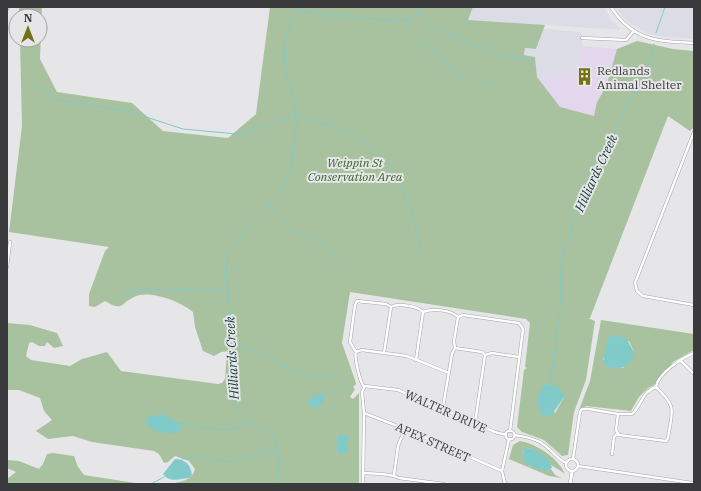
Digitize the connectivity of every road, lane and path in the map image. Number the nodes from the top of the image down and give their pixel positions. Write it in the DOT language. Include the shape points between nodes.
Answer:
graph roads {
  1 [pos="611,7"];
  2 [pos="633,32"];
  3 [pos="582,38"];
  4 [pos="694,43"];
  5 [pos="694,132"];
  6 [pos="10,242"];
  7 [pos="7,266"];
  8 [pos="694,305"];
  9 [pos="391,307"];
  10 [pos="423,312"];
  11 [pos="458,317"];
  12 [pos="455,348"];
  13 [pos="356,352"];
  14 [pos="384,353"];
  15 [pos="694,353"];
  16 [pos="485,355"];
  17 [pos="519,357"];
  18 [pos="416,360"];
  19 [pos="681,361"];
  20 [pos="449,373"];
  21 [pos="694,374"];
  22 [pos="364,387"];
  23 [pos="656,387"];
  24 [pos="443,408"];
  25 [pos="364,413"];
  26 [pos="618,414"];
  27 [pos="475,423"];
  28 [pos="404,431"];
  29 [pos="510,431"];
  30 [pos="617,434"];
  31 [pos="506,435"];
  32 [pos="515,435"];
  33 [pos="509,439"];
  34 [pos="612,454"];
  35 [pos="573,459"];
  36 [pos="566,463"];
  37 [pos="578,466"];
  38 [pos="502,471"];
  39 [pos="572,472"];
  40 [pos="364,473"];
  41 [pos="394,475"];
  42 [pos="693,482"];
  43 [pos="363,484"];
  44 [pos="444,484"];
  45 [pos="505,484"];
  46 [pos="570,484"];
  1 -- 2 [label="street"];
  2 -- 3 [label="street" via="626,40"];
  2 -- 4 [label="street" via="655,40"];
  5 -- 8 [label="street" via="635,284 637,291 643,296"];
  6 -- 7 [label="street"];
  9 -- 10 [label="street" via="396,305 419,308"];
  9 -- 13 [label="street" via="363,300 355,303 350,342"];
  9 -- 14 [label="street"];
  10 -- 11 [label="street" via="430,310 451,313"];
  10 -- 18 [label="street"];
  11 -- 12 [label="street"];
  11 -- 17 [label="street" via="463,314 520,324 523,329"];
  12 -- 16 [label="street" via="482,352"];
  12 -- 20 [label="street" via="452,351"];
  13 -- 14 [label="street" via="362,350"];
  13 -- 22 [label="street" via="360,381"];
  14 -- 18 [label="street"];
  15 -- 19 [label="street"];
  16 -- 17 [label="street" via="492,353"];
  16 -- 27 [label="street"];
  17 -- 29 [label="street"];
  18 -- 20 [label="street"];
  19 -- 21 [label="street"];
  19 -- 23 [label="street" via="675,363 657,382"];
  20 -- 24 [label="street"];
  22 -- 24 [label="street, WALTER DRIVE" via="398,390"];
  22 -- 25 [label="street"];
  23 -- 26 [label="street" via="651,389 633,413"];
  23 -- 30 [label="street" via="670,402 672,408 666,441"];
  24 -- 27 [label="street, WALTER DRIVE"];
  25 -- 28 [label="street, APEX STREET" via="398,426"];
  25 -- 40 [label="street"];
  26 -- 30 [label="street"];
  26 -- 35 [label="street" via="586,408 581,411"];
  27 -- 31 [label="street, WALTER DRIVE"];
  28 -- 38 [label="street, APEX STREET" via="410,431"];
  28 -- 41 [label="street" via="398,446"];
  29 -- 31 [label="street"];
  29 -- 32 [label="street"];
  30 -- 34 [label="street" via="614,437"];
  31 -- 33 [label="street"];
  32 -- 33 [label="street" via="513,439"];
  32 -- 36 [label="street" via="543,444"];
  33 -- 38 [label="street"];
  35 -- 36 [label="street"];
  35 -- 37 [label="street" via="577,461"];
  36 -- 39 [label="street" via="567,469"];
  37 -- 39 [label="street" via="577,470"];
  37 -- 42 [label="street"];
  38 -- 45 [label="street"];
  39 -- 46 [label="street"];
  40 -- 41 [label="street"];
  40 -- 43 [label="street"];
  41 -- 44 [label="street" via="399,478"];
}
